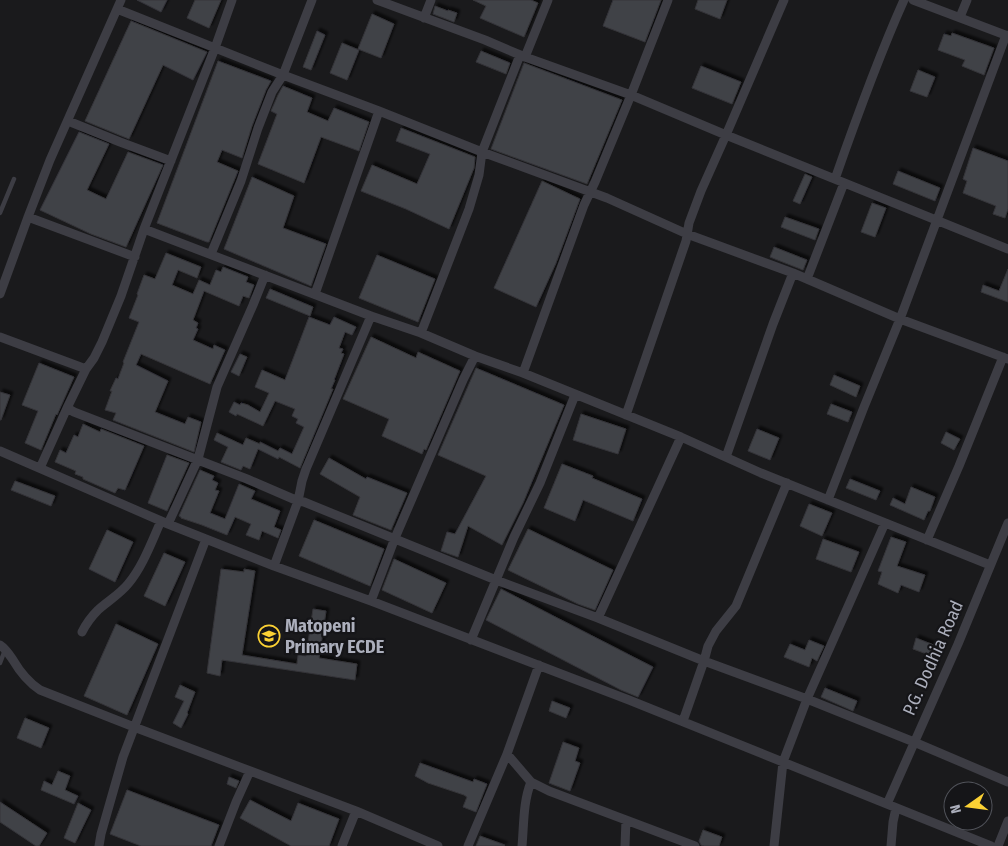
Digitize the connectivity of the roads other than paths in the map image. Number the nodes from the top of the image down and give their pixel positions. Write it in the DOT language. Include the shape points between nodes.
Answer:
graph roads {
  1 [pos="121,0"];
  2 [pos="232,0"];
  3 [pos="312,0"];
  4 [pos="377,0"];
  5 [pos="431,0"];
  6 [pos="548,0"];
  7 [pos="668,0"];
  8 [pos="784,0"];
  9 [pos="904,0"];
  10 [pos="913,0"];
  11 [pos="966,0"];
  12 [pos="117,9"];
  13 [pos="960,17"];
  14 [pos="424,18"];
  15 [pos="1007,36"];
  16 [pos="215,48"];
  17 [pos="523,56"];
  18 [pos="283,76"];
  19 [pos="631,95"];
  20 [pos="379,111"];
  21 [pos="68,121"];
  22 [pos="726,135"];
  23 [pos="482,152"];
  24 [pos="172,161"];
  25 [pos="14,179"];
  26 [pos="835,179"];
  27 [pos="844,182"];
  28 [pos="591,192"];
  29 [pos="0,213"];
  30 [pos="28,217"];
  31 [pos="937,220"];
  32 [pos="144,229"];
  33 [pos="687,234"];
  34 [pos="1008,249"];
  35 [pos="211,254"];
  36 [pos="135,257"];
  37 [pos="794,273"];
  38 [pos="265,275"];
  39 [pos="807,278"];
  40 [pos="0,294"];
  41 [pos="316,294"];
  42 [pos="371,316"];
  43 [pos="900,319"];
  44 [pos="421,333"];
  45 [pos="0,337"];
  46 [pos="475,356"];
  47 [pos="1007,358"];
  48 [pos="86,369"];
  49 [pos="523,373"];
  50 [pos="575,394"];
  51 [pos="67,408"];
  52 [pos="626,416"];
  53 [pos="681,437"];
  54 [pos="0,451"];
  55 [pos="726,457"];
  56 [pos="198,459"];
  57 [pos="40,468"];
  58 [pos="788,483"];
  59 [pos="828,500"];
  60 [pos="298,501"];
  61 [pos="164,523"];
  62 [pos="885,523"];
  63 [pos="1008,523"];
  64 [pos="394,538"];
  65 [pos="206,539"];
  66 [pos="927,540"];
  67 [pos="990,565"];
  68 [pos="274,566"];
  69 [pos="496,580"];
  70 [pos="372,602"];
  71 [pos="598,618"];
  72 [pos="82,632"];
  73 [pos="471,640"];
  74 [pos="3,647"];
  75 [pos="704,660"];
  76 [pos="0,664"];
  77 [pos="539,665"];
  78 [pos="807,699"];
  79 [pos="683,721"];
  80 [pos="134,727"];
  81 [pos="914,742"];
  82 [pos="506,754"];
  83 [pos="782,762"];
  84 [pos="250,771"];
  85 [pos="531,782"];
  86 [pos="1008,782"];
  87 [pos="887,804"];
  88 [pos="896,808"];
  89 [pos="356,811"];
  90 [pos="626,820"];
  91 [pos="1008,821"];
  92 [pos="99,846"];
  93 [pos="219,846"];
  94 [pos="342,846"];
  95 [pos="438,846"];
  96 [pos="468,846"];
  97 [pos="522,846"];
  98 [pos="624,846"];
  99 [pos="695,846"];
  100 [pos="774,846"];
  101 [pos="891,846"];
  102 [pos="991,846"];
  103 [pos="998,846"];
  1 -- 12 [label="street"];
  2 -- 16 [label="street"];
  3 -- 18 [label="street"];
  4 -- 14 [label="street"];
  5 -- 14 [label="street"];
  6 -- 17 [label="street"];
  7 -- 19 [label="street"];
  8 -- 22 [label="street"];
  9 -- 26 [label="street"];
  10 -- 13 [label="street"];
  11 -- 13 [label="street"];
  12 -- 16 [label="street"];
  12 -- 21 [label="street"];
  13 -- 15 [label="street"];
  14 -- 17 [label="street"];
  15 -- 31 [label="street"];
  16 -- 18 [label="street"];
  16 -- 24 [label="street"];
  17 -- 19 [label="street"];
  17 -- 23 [label="street"];
  18 -- 20 [label="street"];
  18 -- 35 [label="street" via="272,92"];
  19 -- 22 [label="street"];
  19 -- 28 [label="street"];
  20 -- 23 [label="street"];
  20 -- 41 [label="street"];
  21 -- 24 [label="street"];
  21 -- 30 [label="street"];
  22 -- 26 [label="street"];
  22 -- 33 [label="street" via="701,191"];
  23 -- 28 [label="street"];
  23 -- 44 [label="street" via="469,209"];
  24 -- 32 [label="street"];
  25 -- 29 [label="lane"];
  26 -- 27 [label="street"];
  27 -- 31 [label="street"];
  27 -- 39 [label="street"];
  28 -- 33 [label="street"];
  28 -- 49 [label="street"];
  30 -- 36 [label="street"];
  30 -- 40 [label="street"];
  31 -- 34 [label="street"];
  31 -- 43 [label="street"];
  32 -- 35 [label="street"];
  32 -- 36 [label="street"];
  33 -- 37 [label="street"];
  33 -- 52 [label="street"];
  35 -- 38 [label="street"];
  36 -- 48 [label="street" via="102,342"];
  37 -- 39 [label="street"];
  37 -- 55 [label="street"];
  38 -- 41 [label="street"];
  38 -- 56 [label="street" via="217,387"];
  39 -- 43 [label="street"];
  41 -- 42 [label="street"];
  42 -- 44 [label="street"];
  42 -- 60 [label="street" via="306,469"];
  43 -- 47 [label="street"];
  43 -- 59 [label="street"];
  44 -- 46 [label="street"];
  45 -- 48 [label="street"];
  46 -- 49 [label="street"];
  46 -- 64 [label="street"];
  47 -- 66 [label="street"];
  48 -- 51 [label="street"];
  49 -- 50 [label="street"];
  50 -- 52 [label="street"];
  50 -- 69 [label="street" via="540,483"];
  51 -- 56 [label="street"];
  51 -- 57 [label="street"];
  52 -- 53 [label="street"];
  53 -- 55 [label="street"];
  53 -- 71 [label="street"];
  54 -- 57 [label="street"];
  55 -- 58 [label="street"];
  56 -- 60 [label="street"];
  56 -- 61 [label="street"];
  57 -- 61 [label="street"];
  58 -- 59 [label="street"];
  58 -- 75 [label="street" via="736,606 716,631"];
  59 -- 62 [label="street"];
  60 -- 64 [label="street"];
  60 -- 68 [label="street"];
  61 -- 65 [label="street"];
  61 -- 72 [label="street" via="127,585 98,610"];
  62 -- 66 [label="street"];
  62 -- 78 [label="street"];
  63 -- 67 [label="street, P.G. Dodhia Road"];
  64 -- 69 [label="street"];
  64 -- 70 [label="street"];
  65 -- 68 [label="street"];
  65 -- 80 [label="street"];
  66 -- 67 [label="street"];
  67 -- 81 [label="street, P.G. Dodhia Road"];
  68 -- 70 [label="street"];
  69 -- 71 [label="street"];
  69 -- 73 [label="street"];
  70 -- 73 [label="street"];
  71 -- 75 [label="street"];
  73 -- 77 [label="street"];
  74 -- 76 [label="lane"];
  74 -- 80 [label="street" via="25,678 40,690"];
  75 -- 78 [label="street"];
  75 -- 79 [label="street"];
  77 -- 79 [label="street"];
  77 -- 82 [label="street"];
  78 -- 81 [label="street"];
  78 -- 83 [label="street"];
  79 -- 83 [label="street"];
  80 -- 84 [label="street"];
  80 -- 92 [label="street"];
  81 -- 86 [label="street"];
  81 -- 87 [label="street, P.G. Dodhia Road"];
  82 -- 85 [label="street"];
  82 -- 96 [label="street"];
  83 -- 87 [label="street"];
  83 -- 100 [label="street"];
  84 -- 89 [label="street"];
  84 -- 93 [label="street"];
  85 -- 90 [label="street"];
  85 -- 97 [label="street" via="525,802"];
  87 -- 88 [label="street"];
  88 -- 101 [label="street"];
  88 -- 102 [label="street"];
  89 -- 94 [label="street"];
  89 -- 95 [label="street"];
  90 -- 98 [label="street"];
  90 -- 99 [label="street"];
  91 -- 103 [label="street"];
}
